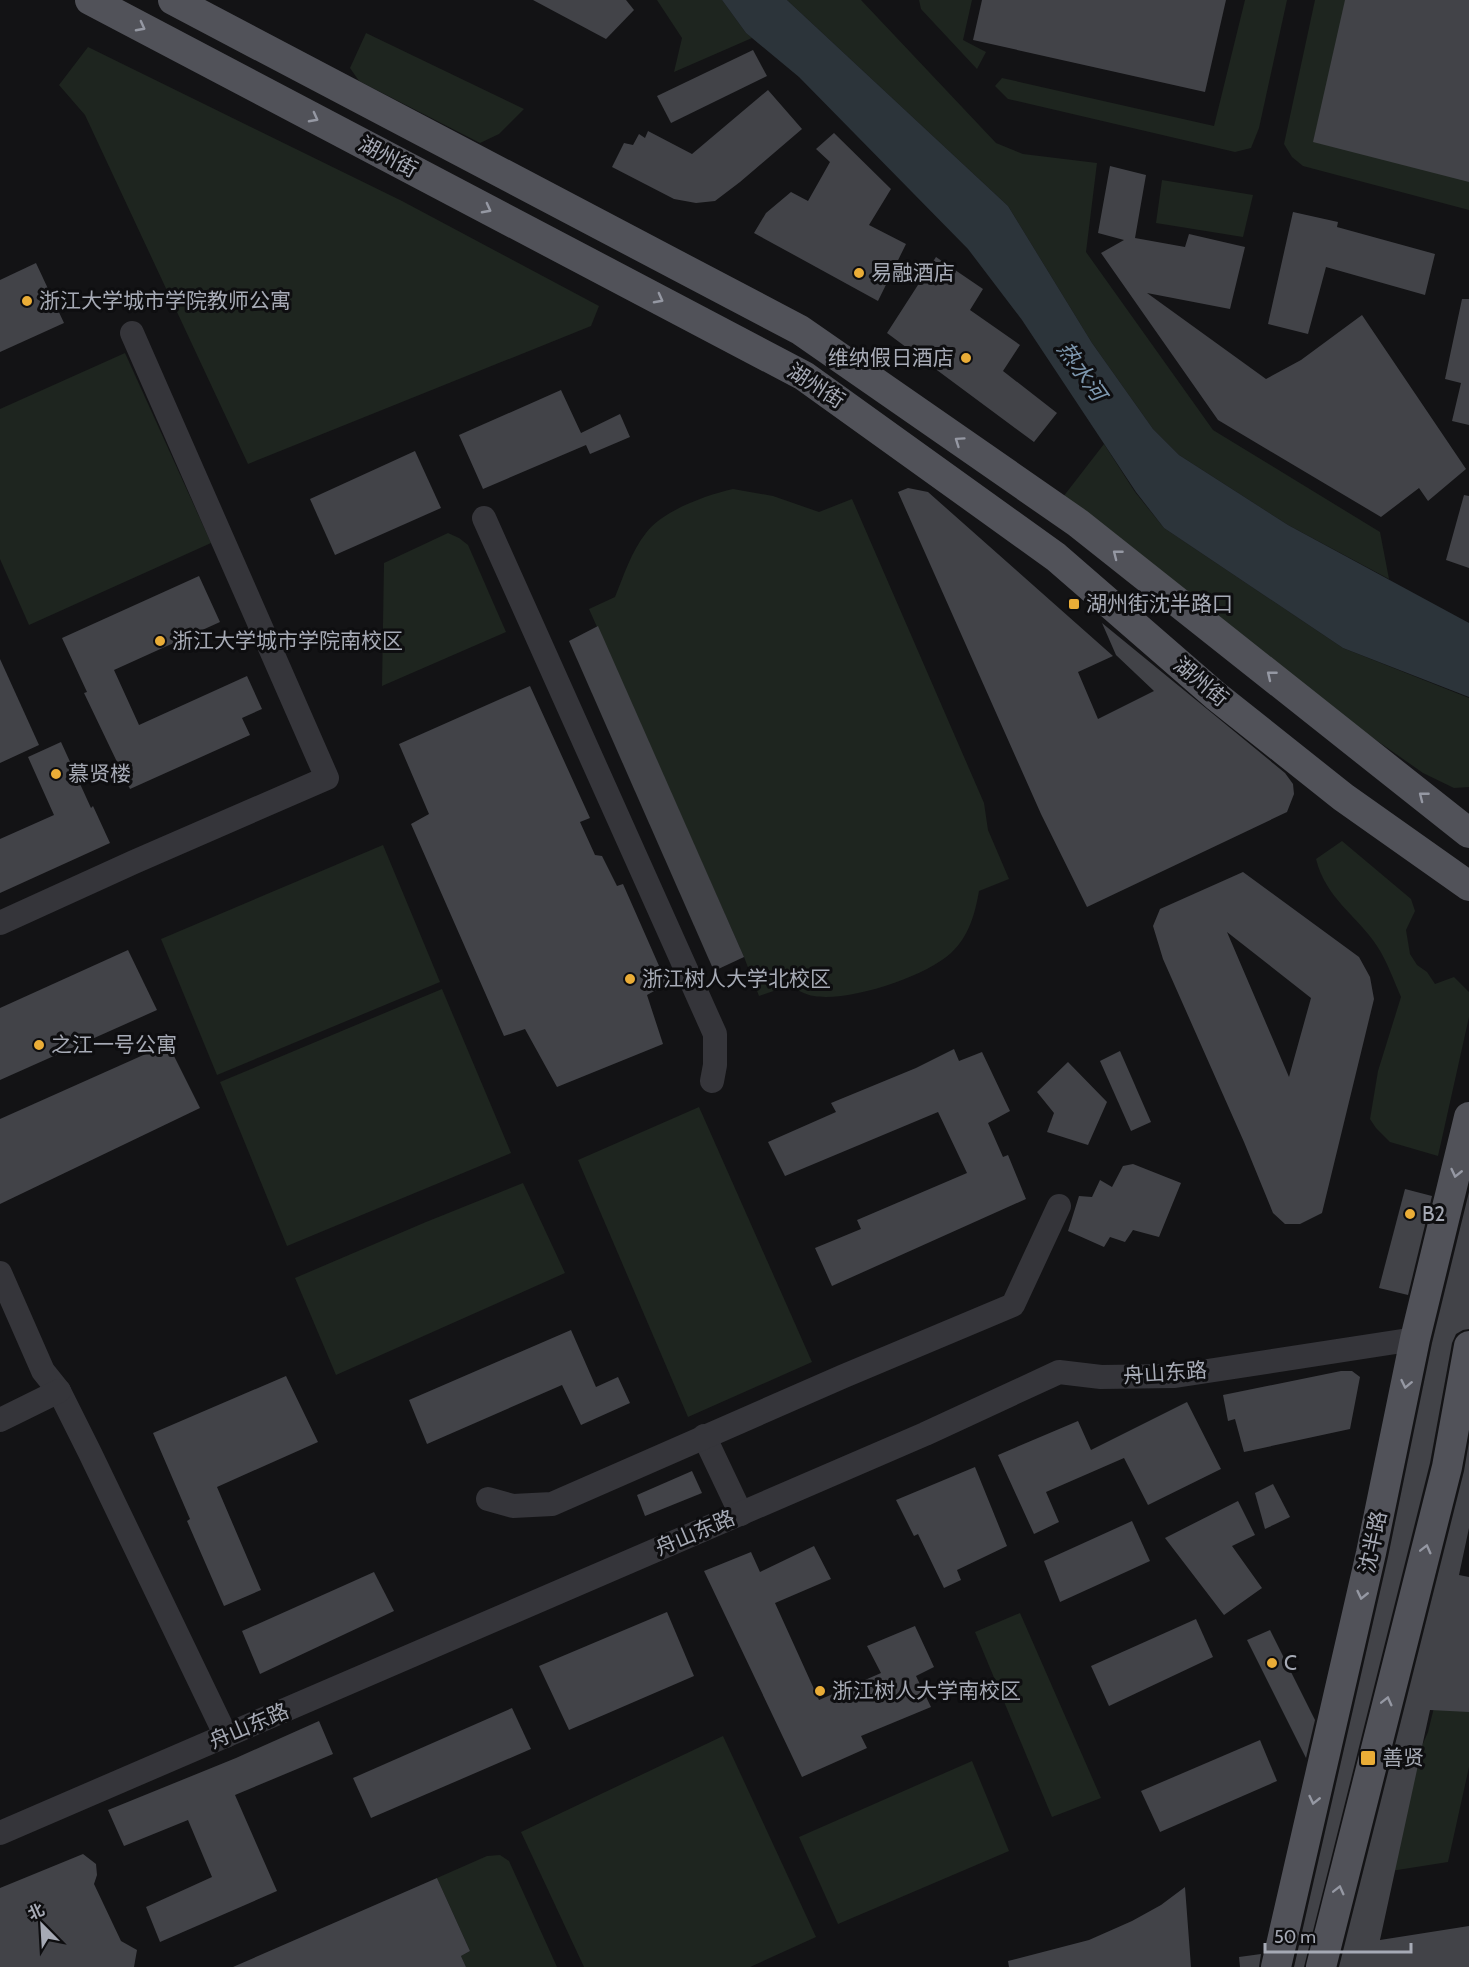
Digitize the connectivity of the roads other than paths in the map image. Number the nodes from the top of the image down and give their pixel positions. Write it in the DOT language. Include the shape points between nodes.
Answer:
graph roads {
  1 [pos="90,0"];
  2 [pos="173,0"];
  3 [pos="132,333"];
  4 [pos="484,518"];
  5 [pos="1469,833"];
  6 [pos="1469,886"];
  7 [pos="0,923"];
  8 [pos="712,1080"];
  9 [pos="1469,1117"];
  10 [pos="1059,1206"];
  11 [pos="0,1273"];
  12 [pos="1415,1339"];
  13 [pos="1469,1346"];
  14 [pos="59,1391"];
  15 [pos="0,1420"];
  16 [pos="704,1436"];
  17 [pos="488,1498"];
  18 [pos="741,1514"];
  19 [pos="226,1736"];
  20 [pos="0,1833"];
  21 [pos="1276,1967"];
  22 [pos="1321,1967"];
  1 -- 6 [label="main road, 湖州街, one-way" via="804,376 1056,557 1307,769"];
  5 -- 2 [label="main road, 湖州街, one-way" via="1078,523 800,330"];
  3 -- 7 [label="street" via="327,778"];
  4 -- 8 [label="street" via="715,1034"];
  9 -- 12 [label="main road, 沈半路, one-way"];
  10 -- 16 [label="street" via="1013,1305"];
  11 -- 14 [label="street" via="43,1371"];
  12 -- 18 [label="street, 舟山东路" via="1175,1376 1101,1377 1059,1372"];
  12 -- 21 [label="main road, 沈半路, one-way" via="1371,1553"];
  22 -- 13 [label="main road, one-way" via="1447,1467"];
  14 -- 15 [label="street"];
  14 -- 19 [label="street"];
  16 -- 17 [label="street" via="552,1504 513,1506"];
  16 -- 18 [label="street"];
  18 -- 19 [label="street, 舟山东路"];
  19 -- 20 [label="street, 舟山东路"];
}
